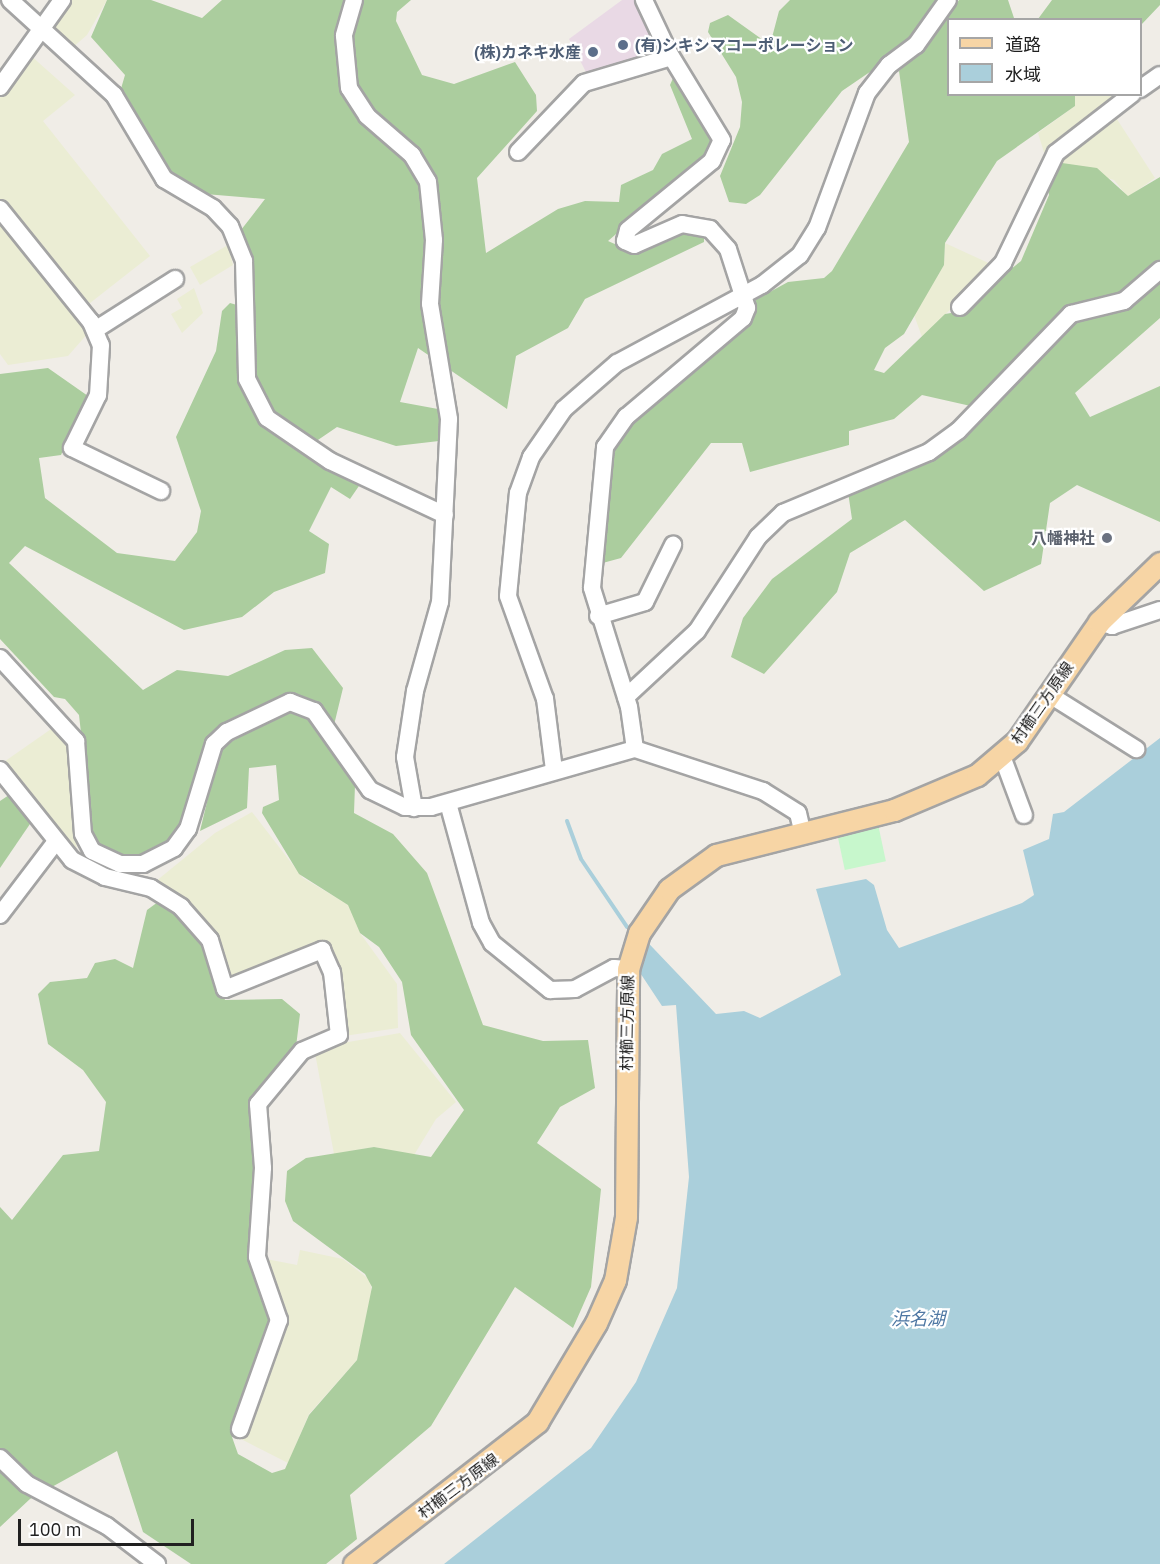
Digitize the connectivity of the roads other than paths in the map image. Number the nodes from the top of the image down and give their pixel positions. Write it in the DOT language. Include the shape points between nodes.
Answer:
graph roads {
  1 [pos="10,0"];
  2 [pos="62,0"];
  3 [pos="354,0"];
  4 [pos="644,0"];
  5 [pos="948,0"];
  6 [pos="40,26"];
  7 [pos="671,57"];
  8 [pos="1160,75"];
  9 [pos="0,87"];
  10 [pos="1142,88"];
  11 [pos="1129,96"];
  12 [pos="518,152"];
  13 [pos="0,209"];
  14 [pos="1160,270"];
  15 [pos="175,279"];
  16 [pos="746,293"];
  17 [pos="960,307"];
  18 [pos="96,330"];
  19 [pos="161,491"];
  20 [pos="445,515"];
  21 [pos="673,546"];
  22 [pos="1160,563"];
  23 [pos="1160,610"];
  24 [pos="598,616"];
  25 [pos="1099,622"];
  26 [pos="0,658"];
  27 [pos="1050,694"];
  28 [pos="626,698"];
  29 [pos="635,749"];
  30 [pos="1136,749"];
  31 [pos="1002,756"];
  32 [pos="0,770"];
  33 [pos="554,770"];
  34 [pos="448,803"];
  35 [pos="414,808"];
  36 [pos="1024,815"];
  37 [pos="802,830"];
  38 [pos="54,844"];
  39 [pos="92,851"];
  40 [pos="82,867"];
  41 [pos="0,915"];
  42 [pos="628,969"];
  43 [pos="240,1429"];
  44 [pos="0,1458"];
  45 [pos="157,1564"];
  46 [pos="354,1564"];
  1 -- 6 [label="street"];
  2 -- 6 [label="street"];
  3 -- 20 [label="street" via="344,36 349,88 367,116 412,155 431,197 430,304 449,426"];
  4 -- 7 [label="street"];
  5 -- 16 [label="street" via="916,45 870,88 809,242 788,267"];
  6 -- 9 [label="street"];
  6 -- 20 [label="street" via="114,95 153,168 213,208 230,226 244,261 247,379 267,418 330,462"];
  7 -- 12 [label="street" via="584,83"];
  7 -- 16 [label="street" via="717,125 721,148 628,230 625,240 634,244 682,224 710,229 723,241"];
  8 -- 10 [label="street"];
  11 -- 17 [label="street" via="1056,153 1003,263"];
  13 -- 18 [label="street"];
  14 -- 28 [label="street" via="1124,301 1071,314 958,431 929,452 783,513 758,537 697,631"];
  15 -- 18 [label="street"];
  16 -- 24 [label="street" via="742,318 610,436 602,459 591,578"];
  16 -- 33 [label="street" via="656,338 598,378 551,424 524,474 508,596 545,699"];
  18 -- 19 [label="street" via="102,357 98,395 72,448"];
  20 -- 35 [label="street" via="440,602 415,690 405,757"];
  21 -- 24 [label="street" via="645,602"];
  22 -- 25 [label="main road, 村櫛三方原線"];
  23 -- 25 [label="street" via="1112,626"];
  24 -- 28 [label="street"];
  25 -- 27 [label="main road, 村櫛三方原線"];
  26 -- 39 [label="street" via="76,741 83,834"];
  27 -- 30 [label="street"];
  27 -- 31 [label="main road, 村櫛三方原線"];
  28 -- 29 [label="street"];
  29 -- 33 [label="street"];
  29 -- 37 [label="street" via="763,791 798,813"];
  31 -- 36 [label="street"];
  31 -- 37 [label="main road, 村櫛三方原線" via="928,798"];
  32 -- 38 [label="street"];
  33 -- 34 [label="street"];
  34 -- 35 [label="street"];
  34 -- 42 [label="street" via="481,923 492,943 550,990 575,989 614,968"];
  35 -- 39 [label="street" via="370,790 314,711 290,702 227,732 214,744 188,829 165,855 132,865"];
  37 -- 42 [label="main road, 村櫛三方原線" via="703,862 669,889 637,937"];
  38 -- 40 [label="street"];
  38 -- 41 [label="street"];
  39 -- 40 [label="street"];
  40 -- 43 [label="street" via="172,899 210,940 225,988 322,950 334,980 339,1035 302,1051 258,1104 264,1161 257,1257 279,1320"];
  42 -- 46 [label="main road, 村櫛三方原線" via="626,1217 615,1280 596,1323 531,1428"];
  44 -- 45 [label="street" via="27,1484 108,1526"];
}
